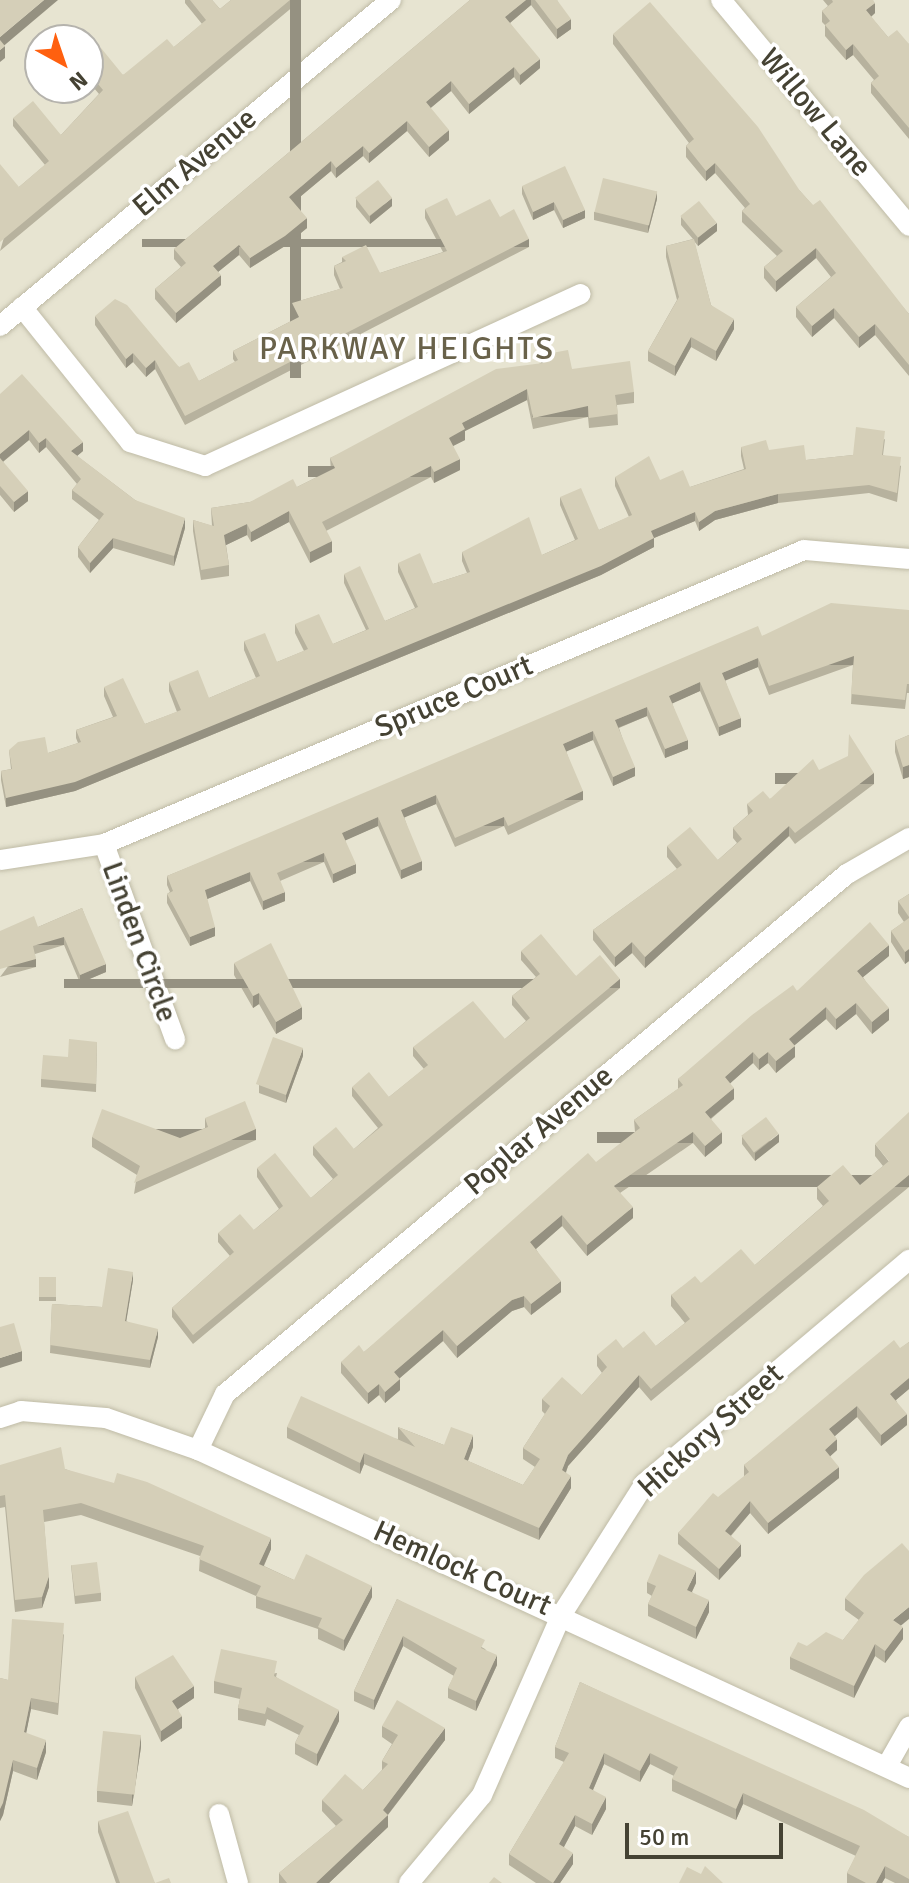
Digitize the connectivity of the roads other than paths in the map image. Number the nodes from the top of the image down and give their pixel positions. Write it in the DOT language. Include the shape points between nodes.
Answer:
graph roads {
  1 [pos="391,0"];
  2 [pos="721,0"];
  3 [pos="909,226"];
  4 [pos="581,294"];
  5 [pos="22,307"];
  6 [pos="0,326"];
  7 [pos="909,559"];
  8 [pos="909,838"];
  9 [pos="104,844"];
  10 [pos="0,860"];
  11 [pos="175,1039"];
  12 [pos="909,1260"];
  13 [pos="0,1418"];
  14 [pos="198,1450"];
  15 [pos="562,1614"];
  16 [pos="909,1727"];
  17 [pos="888,1764"];
  18 [pos="909,1778"];
  19 [pos="219,1814"];
  20 [pos="238,1883"];
  21 [pos="409,1883"];
  1 -- 5 [label="street, Elm Avenue"];
  2 -- 3 [label="street, Willow Lane"];
  4 -- 5 [label="street" via="205,466 130,442"];
  5 -- 6 [label="street, Elm Avenue"];
  7 -- 9 [label="street, Spruce Court" via="804,550"];
  8 -- 14 [label="street, Poplar Avenue" via="847,874 225,1394"];
  9 -- 10 [label="street, Spruce Court"];
  9 -- 11 [label="street, Linden Circle"];
  12 -- 15 [label="street, Hickory Street" via="645,1483"];
  13 -- 14 [label="street, Hemlock Court" via="21,1411 106,1418"];
  14 -- 15 [label="street, Hemlock Court"];
  15 -- 17 [label="street, Hemlock Court"];
  15 -- 21 [label="street, Hickory Street" via="482,1795"];
  16 -- 17 [label="street"];
  17 -- 18 [label="street, Hemlock Court"];
  19 -- 20 [label="street"];
}
